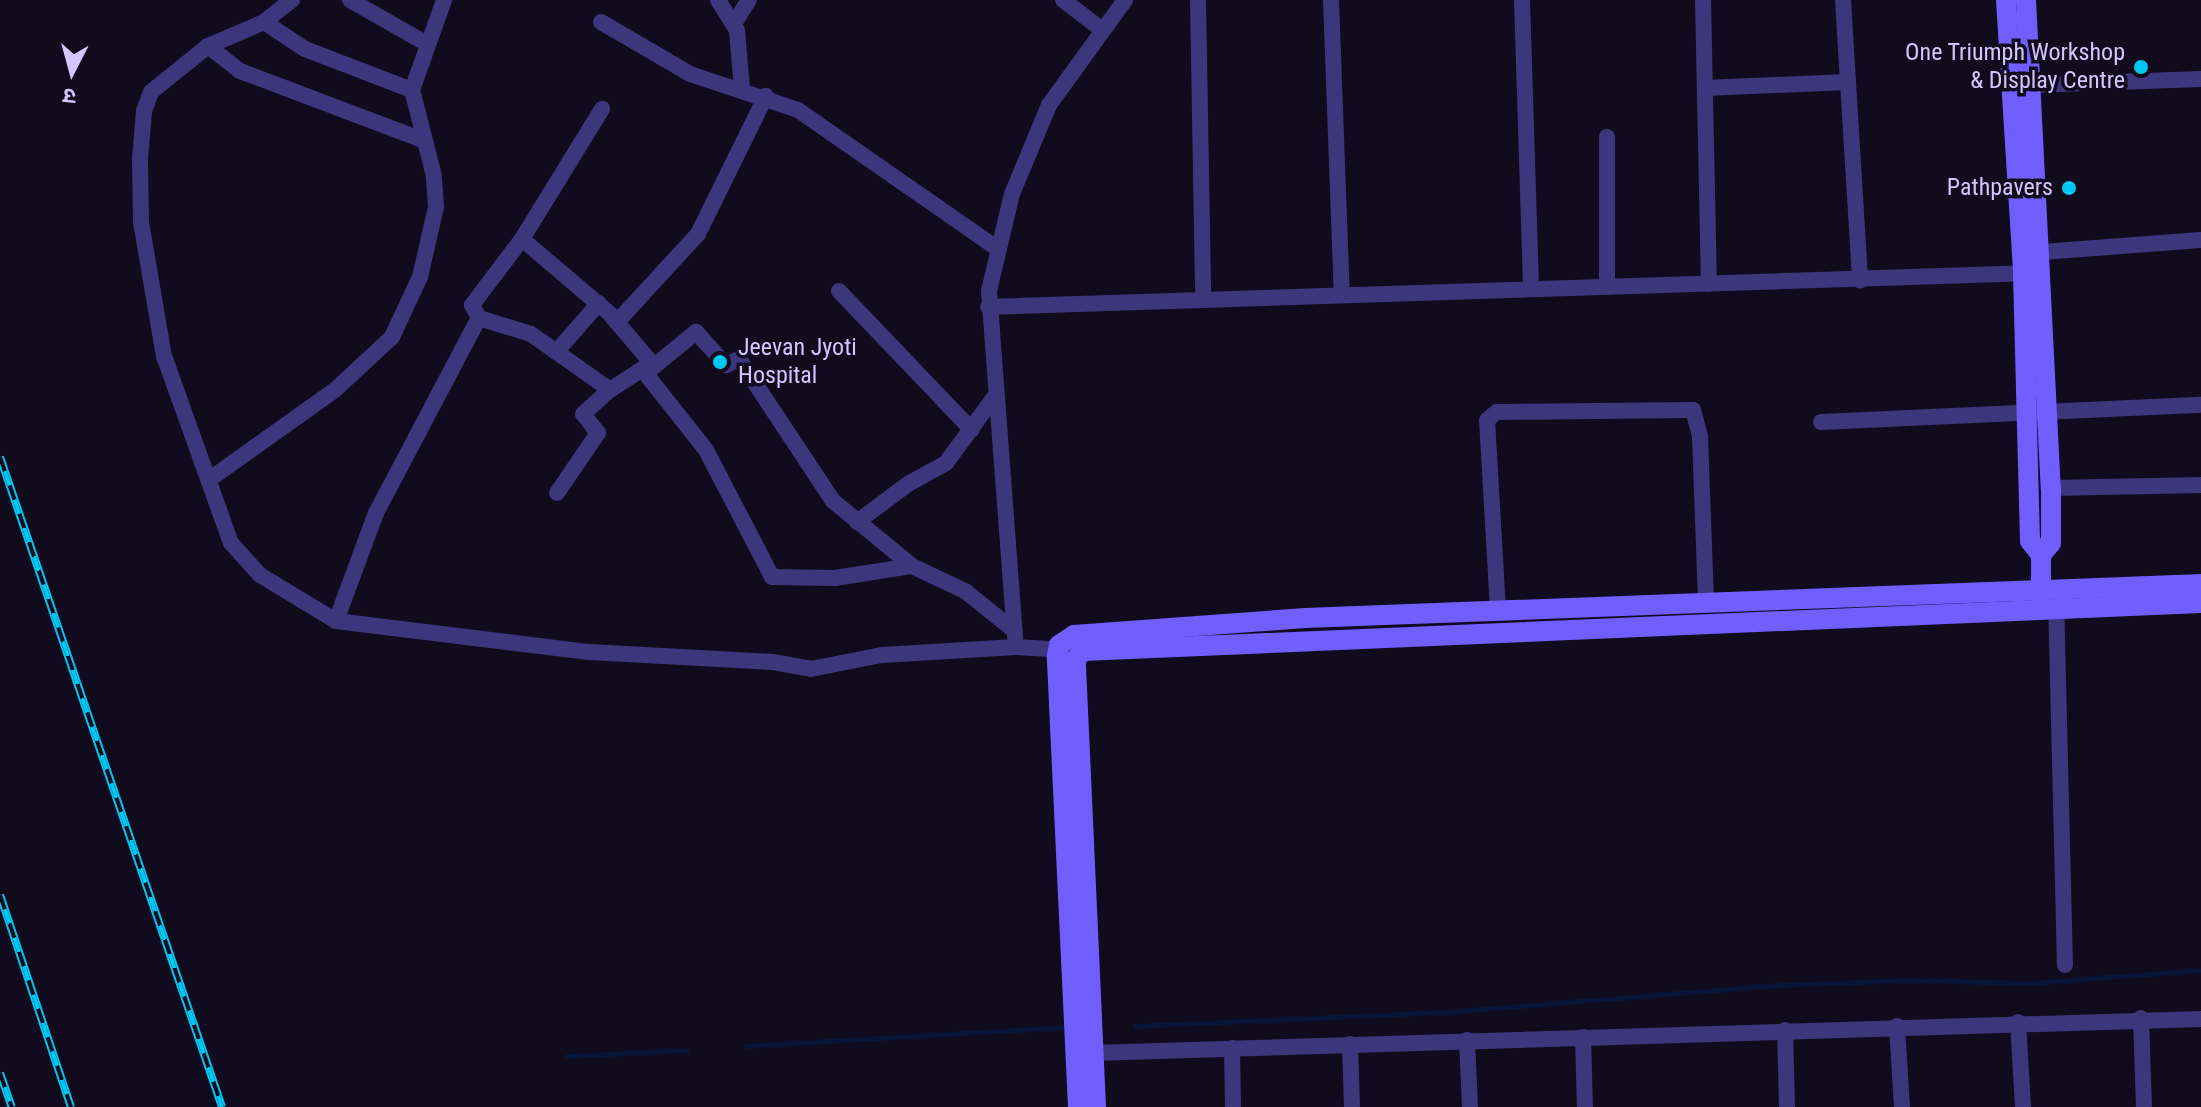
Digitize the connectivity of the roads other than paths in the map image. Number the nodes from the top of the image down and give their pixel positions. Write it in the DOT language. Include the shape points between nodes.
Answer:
graph roads {
  1 [pos="292,0"];
  2 [pos="350,0"];
  3 [pos="444,0"];
  4 [pos="718,0"];
  5 [pos="749,0"];
  6 [pos="1063,0"];
  7 [pos="1125,0"];
  8 [pos="1198,0"];
  9 [pos="1331,0"];
  10 [pos="1522,0"];
  11 [pos="1703,0"];
  12 [pos="1843,0"];
  13 [pos="2006,0"];
  14 [pos="2026,0"];
  15 [pos="264,22"];
  16 [pos="601,22"];
  17 [pos="735,22"];
  18 [pos="1101,29"];
  19 [pos="427,44"];
  20 [pos="208,46"];
  21 [pos="2201,79"];
  22 [pos="1848,82"];
  23 [pos="2030,85"];
  24 [pos="1705,88"];
  25 [pos="412,90"];
  26 [pos="742,90"];
  27 [pos="766,96"];
  28 [pos="602,109"];
  29 [pos="1607,137"];
  30 [pos="423,140"];
  31 [pos="522,239"];
  32 [pos="2201,240"];
  33 [pos="998,249"];
  34 [pos="2042,252"];
  35 [pos="2033,274"];
  36 [pos="1860,280"];
  37 [pos="1709,284"];
  38 [pos="1607,287"];
  39 [pos="1531,289"];
  40 [pos="839,291"];
  41 [pos="1342,295"];
  42 [pos="1203,300"];
  43 [pos="599,303"];
  44 [pos="988,307"];
  45 [pos="479,318"];
  46 [pos="617,322"];
  47 [pos="556,352"];
  48 [pos="650,370"];
  49 [pos="610,390"];
  50 [pos="995,396"];
  51 [pos="2201,405"];
  52 [pos="2037,412"];
  53 [pos="1821,422"];
  54 [pos="972,430"];
  55 [pos="210,479"];
  56 [pos="2201,485"];
  57 [pos="2051,488"];
  58 [pos="557,493"];
  59 [pos="857,522"];
  60 [pos="2041,555"];
  61 [pos="912,566"];
  62 [pos="2201,584"];
  63 [pos="2049,598"];
  64 [pos="1706,602"];
  65 [pos="2201,603"];
  66 [pos="1498,610"];
  67 [pos="336,621"];
  68 [pos="1016,639"];
  69 [pos="1057,651"];
  70 [pos="1083,651"];
  71 [pos="2065,965"];
  72 [pos="2141,1018"];
  73 [pos="2201,1019"];
  74 [pos="2018,1022"];
  75 [pos="1897,1026"];
  76 [pos="1785,1030"];
  77 [pos="1583,1037"];
  78 [pos="1467,1040"];
  79 [pos="1350,1044"];
  80 [pos="1232,1048"];
  81 [pos="1094,1053"];
  82 [pos="1078,1107"];
  83 [pos="1096,1107"];
  84 [pos="1233,1107"];
  85 [pos="1352,1107"];
  86 [pos="1470,1107"];
  87 [pos="1585,1107"];
  88 [pos="1787,1107"];
  89 [pos="1902,1107"];
  90 [pos="2023,1107"];
  91 [pos="2144,1107"];
  1 -- 15 [label="street"];
  2 -- 19 [label="street"];
  3 -- 19 [label="street"];
  4 -- 17 [label="street"];
  5 -- 17 [label="street"];
  6 -- 18 [label="street"];
  7 -- 18 [label="street"];
  8 -- 42 [label="street"];
  9 -- 41 [label="street"];
  10 -- 39 [label="street"];
  11 -- 24 [label="street"];
  12 -- 22 [label="street"];
  13 -- 35 [label="street"];
  14 -- 23 [label="street"];
  15 -- 20 [label="street"];
  15 -- 25 [label="street" via="315,54"];
  16 -- 26 [label="street" via="690,74"];
  17 -- 26 [label="street"];
  18 -- 33 [label="street" via="1049,105 1018,175"];
  19 -- 25 [label="street"];
  20 -- 30 [label="street" via="240,71"];
  20 -- 55 [label="street" via="173,71 146,100 140,199 164,356"];
  21 -- 23 [label="street"];
  22 -- 24 [label="street"];
  22 -- 36 [label="street"];
  23 -- 34 [label="street"];
  24 -- 37 [label="street"];
  25 -- 30 [label="street"];
  26 -- 27 [label="street"];
  27 -- 33 [label="street" via="798,110"];
  27 -- 46 [label="street" via="698,234"];
  28 -- 31 [label="street"];
  29 -- 38 [label="street"];
  30 -- 55 [label="street" via="436,207 420,277 392,337 314,407"];
  31 -- 43 [label="street"];
  31 -- 45 [label="street" via="472,305"];
  32 -- 34 [label="street"];
  33 -- 44 [label="street"];
  34 -- 35 [label="street"];
  35 -- 36 [label="street"];
  35 -- 52 [label="street"];
  36 -- 37 [label="street"];
  37 -- 38 [label="street"];
  38 -- 39 [label="street"];
  39 -- 41 [label="street"];
  40 -- 54 [label="street"];
  41 -- 42 [label="street"];
  42 -- 44 [label="street"];
  43 -- 46 [label="street"];
  43 -- 47 [label="street"];
  44 -- 50 [label="street"];
  45 -- 47 [label="street" via="528,332"];
  45 -- 67 [label="street" via="376,513"];
  46 -- 48 [label="street"];
  47 -- 49 [label="street"];
  48 -- 49 [label="street" via="638,369"];
  48 -- 59 [label="street" via="698,332 726,365 739,359 833,501"];
  48 -- 61 [label="street" via="706,450 772,577 835,578"];
  49 -- 58 [label="street" via="583,414 598,433"];
  50 -- 54 [label="street"];
  50 -- 68 [label="street"];
  51 -- 52 [label="street"];
  52 -- 53 [label="street"];
  52 -- 57 [label="street"];
  52 -- 60 [label="street" via="2030,541"];
  54 -- 59 [label="street" via="946,463"];
  55 -- 67 [label="street" via="243,561 292,599"];
  56 -- 57 [label="street"];
  57 -- 60 [label="street" via="2051,543"];
  59 -- 61 [label="street"];
  60 -- 63 [label="street"];
  61 -- 68 [label="street" via="965,591"];
  62 -- 63 [label="street"];
  63 -- 64 [label="street"];
  63 -- 65 [label="street"];
  63 -- 70 [label="street"];
  63 -- 71 [label="street"];
  64 -- 66 [label="street"];
  64 -- 66 [label="street" via="1700,437 1693,410 1512,412 1489,414 1487,420"];
  66 -- 69 [label="street" via="1090,631 1066,639"];
  67 -- 68 [label="street" via="589,652 773,662 811,669"];
  68 -- 69 [label="street"];
  69 -- 70 [label="street"];
  69 -- 82 [label="street"];
  70 -- 81 [label="street" via="1076,659"];
  72 -- 73 [label="street"];
  72 -- 74 [label="street"];
  72 -- 91 [label="street"];
  74 -- 75 [label="street"];
  74 -- 90 [label="street"];
  75 -- 76 [label="street"];
  75 -- 89 [label="street"];
  76 -- 77 [label="street"];
  76 -- 88 [label="street"];
  77 -- 78 [label="street"];
  77 -- 87 [label="street"];
  78 -- 79 [label="street"];
  78 -- 86 [label="street"];
  79 -- 80 [label="street"];
  79 -- 85 [label="street"];
  80 -- 81 [label="street"];
  80 -- 84 [label="street"];
  81 -- 83 [label="street"];
}
